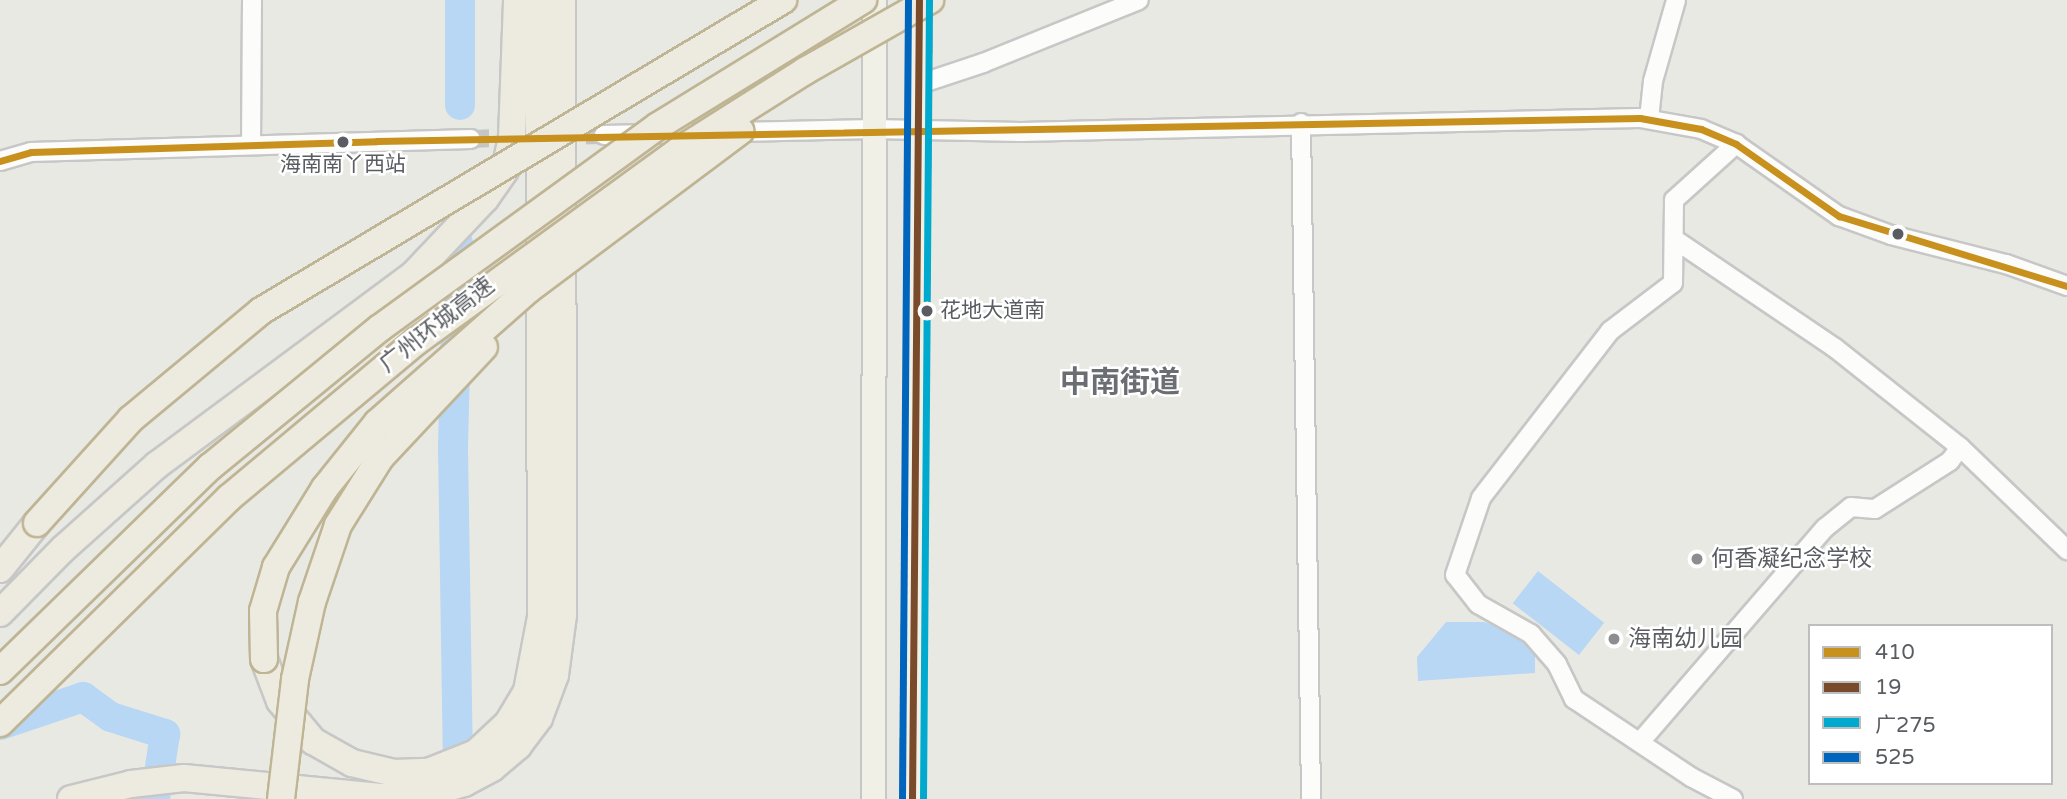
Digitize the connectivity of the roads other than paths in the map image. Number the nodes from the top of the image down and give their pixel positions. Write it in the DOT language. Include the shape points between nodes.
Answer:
graph roads {
  1 [pos="252,0"];
  2 [pos="517,0"];
  3 [pos="539,0"];
  4 [pos="562,0"];
  5 [pos="783,0"];
  6 [pos="863,0"];
  7 [pos="874,0"];
  8 [pos="919,0"];
  9 [pos="930,0"];
  10 [pos="936,0"];
  11 [pos="1139,0"];
  12 [pos="1676,0"];
  13 [pos="917,85"];
  14 [pos="1649,119"];
  15 [pos="1301,123"];
  16 [pos="873,129"];
  17 [pos="917,131"];
  18 [pos="604,135"];
  19 [pos="471,139"];
  20 [pos="1736,144"];
  21 [pos="251,145"];
  22 [pos="0,162"];
  23 [pos="661,187"];
  24 [pos="1674,239"];
  25 [pos="2067,286"];
  26 [pos="1960,447"];
  27 [pos="2067,550"];
  28 [pos="0,569"];
  29 [pos="0,613"];
  30 [pos="0,670"];
  31 [pos="0,723"];
  32 [pos="1640,743"];
  33 [pos="71,799"];
  34 [pos="281,799"];
  35 [pos="873,799"];
  36 [pos="912,799"];
  37 [pos="1311,799"];
  38 [pos="1733,799"];
  1 -- 21 [label="street"];
  2 -- 29 [label="highway" via="512,138 505,170 485,199 414,274 193,435 63,549"];
  3 -- 23 [label="highway, bridge" via="541,617 534,670 524,700 502,731 469,757 428,772 385,772 335,755 306,734 276,693 264,659 263,611 276,567 307,514 368,434 484,326"];
  4 -- 33 [label="highway" via="563,615 555,675 543,708 525,737 500,761 475,778 430,794 380,797 213,778 149,781"];
  5 -- 28 [label="highway, bridge" via="261,311 131,419"];
  6 -- 30 [label="highway, 广州环城高速, bridge" via="658,126 380,328 185,491"];
  7 -- 16 [label="main road"];
  8 -- 13 [label="main road"];
  9 -- 31 [label="highway, 广州环城高速, bridge" via="701,136 435,327 219,507"];
  10 -- 23 [label="highway, bridge"];
  11 -- 13 [label="street"];
  12 -- 14 [label="street" via="1653,81"];
  13 -- 17 [label="main road"];
  14 -- 15 [label="street" via="1587,116"];
  14 -- 20 [label="street" via="1701,129"];
  15 -- 17 [label="street"];
  15 -- 37 [label="street"];
  16 -- 17 [label="street"];
  16 -- 18 [label="street"];
  16 -- 35 [label="main road"];
  17 -- 36 [label="main road"];
  19 -- 21 [label="street"];
  20 -- 24 [label="street" via="1674,200"];
  20 -- 25 [label="street" via="1839,216"];
  21 -- 22 [label="street" via="31,152"];
  23 -- 34 [label="highway, bridge" via="447,383 357,488 331,540 307,624 288,719"];
  24 -- 26 [label="street" via="1835,348"];
  24 -- 32 [label="street" via="1673,283 1610,331 1481,498 1455,575 1478,604 1531,634 1557,664 1574,699"];
  26 -- 27 [label="street"];
  26 -- 32 [label="street" via="1951,461 1875,509 1851,507 1825,528"];
  32 -- 38 [label="street"];
}
